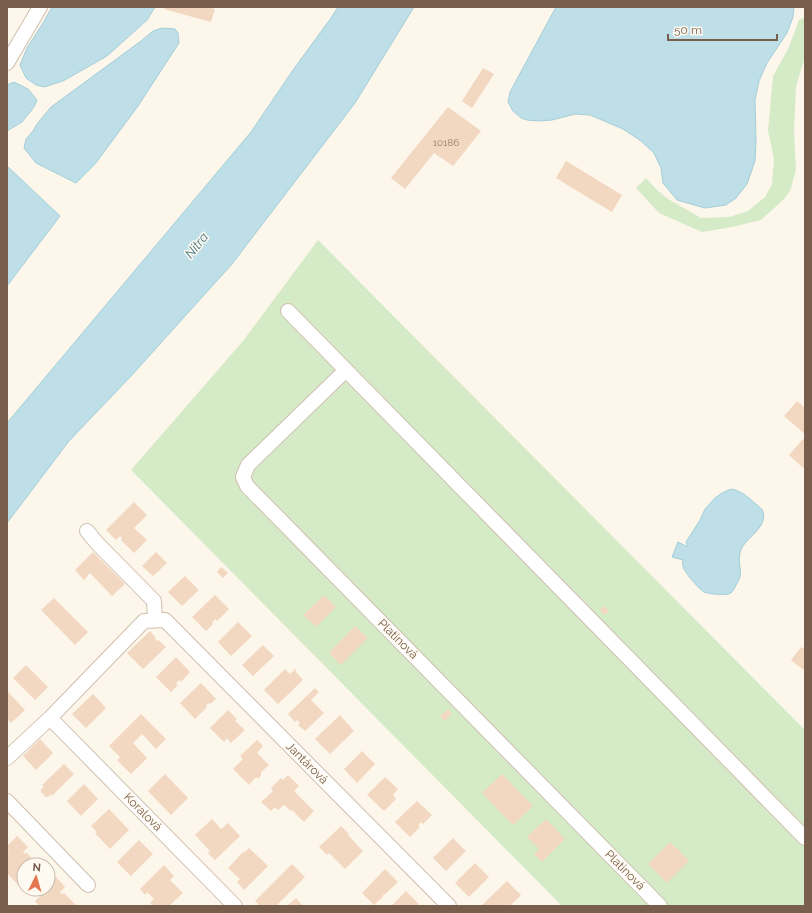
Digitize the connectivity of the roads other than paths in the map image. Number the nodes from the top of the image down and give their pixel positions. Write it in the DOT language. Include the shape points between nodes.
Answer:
graph roads {
  1 [pos="40,7"];
  2 [pos="7,63"];
  3 [pos="288,311"];
  4 [pos="346,370"];
  5 [pos="87,531"];
  6 [pos="160,620"];
  7 [pos="50,718"];
  8 [pos="7,758"];
  9 [pos="7,802"];
  10 [pos="805,838"];
  11 [pos="88,885"];
  12 [pos="235,906"];
  13 [pos="449,906"];
  14 [pos="660,906"];
  1 -- 2 [label="street"];
  3 -- 4 [label="street"];
  4 -- 10 [label="street"];
  4 -- 14 [label="street, Platinová" via="248,466 243,477 247,486"];
  5 -- 6 [label="street" via="154,601"];
  6 -- 7 [label="street" via="144,621"];
  6 -- 13 [label="street, Jantárová"];
  7 -- 8 [label="street"];
  7 -- 12 [label="street, Koralová"];
  9 -- 11 [label="street"];
}
